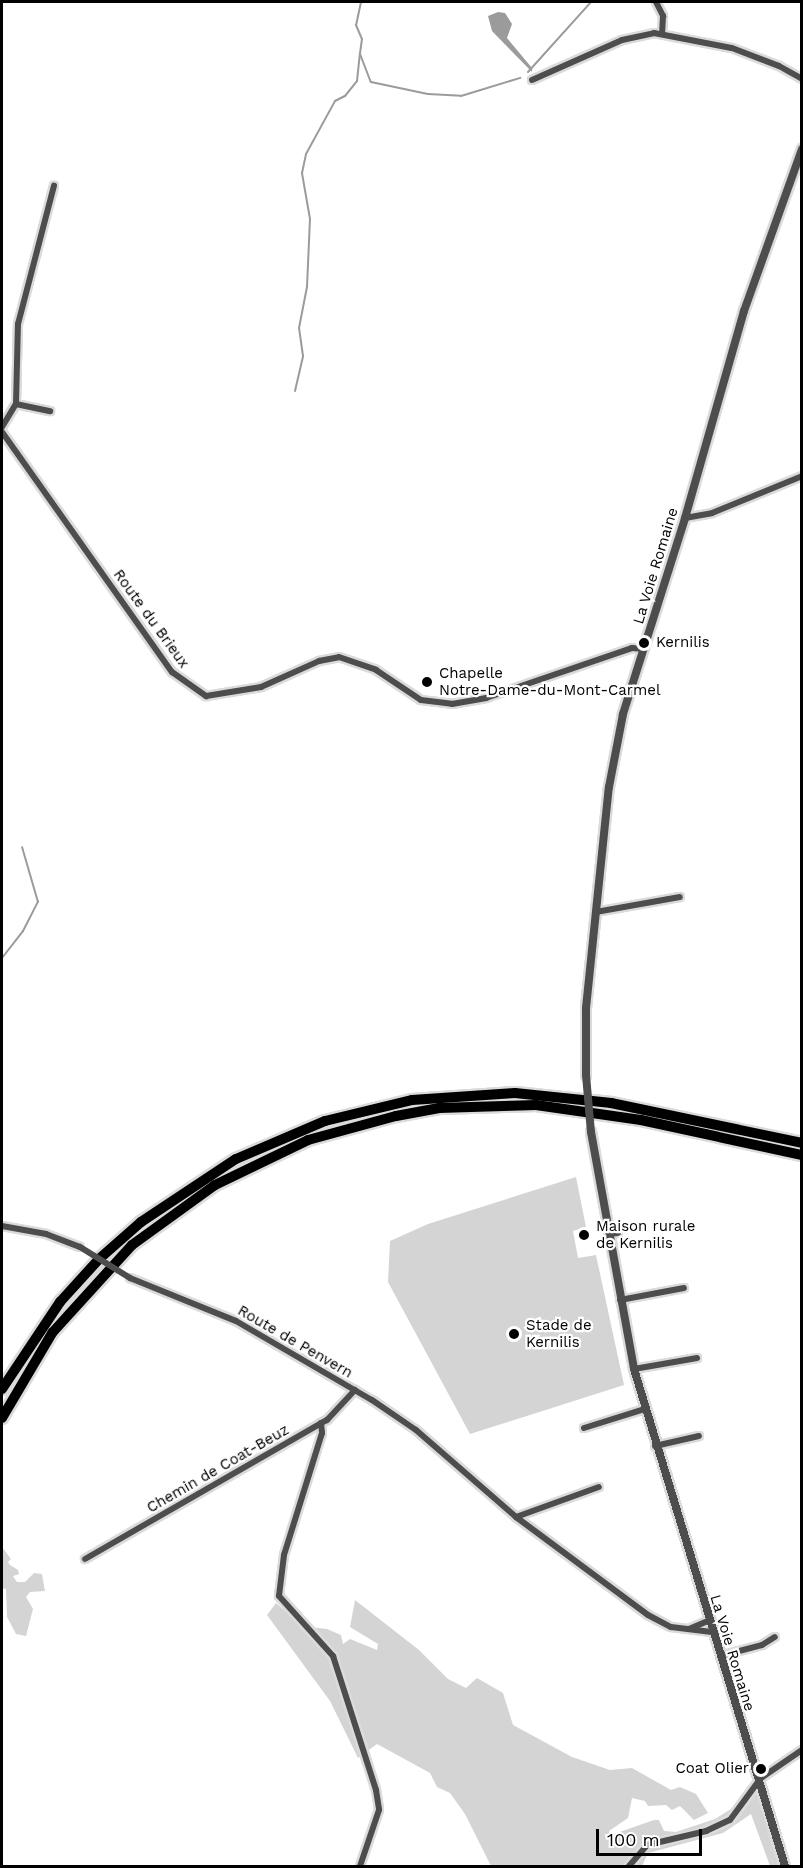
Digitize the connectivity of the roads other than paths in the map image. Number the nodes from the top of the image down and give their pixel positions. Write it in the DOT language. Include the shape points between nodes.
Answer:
graph roads {
  1 [pos="656,2"];
  2 [pos="662,33"];
  3 [pos="532,80"];
  4 [pos="801,80"];
  5 [pos="801,149"];
  6 [pos="54,186"];
  7 [pos="16,404"];
  8 [pos="50,411"];
  9 [pos="2,429"];
  10 [pos="801,476"];
  11 [pos="685,518"];
  12 [pos="644,649"];
  13 [pos="680,897"];
  14 [pos="596,912"];
  15 [pos="801,1143"];
  16 [pos="801,1155"];
  17 [pos="2,1226"];
  18 [pos="684,1288"];
  19 [pos="620,1300"];
  20 [pos="697,1358"];
  21 [pos="634,1369"];
  22 [pos="2,1389"];
  23 [pos="355,1390"];
  24 [pos="645,1409"];
  25 [pos="2,1418"];
  26 [pos="321,1424"];
  27 [pos="584,1428"];
  28 [pos="699,1436"];
  29 [pos="655,1446"];
  30 [pos="599,1487"];
  31 [pos="516,1517"];
  32 [pos="85,1559"];
  33 [pos="708,1621"];
  34 [pos="688,1629"];
  35 [pos="712,1632"];
  36 [pos="775,1637"];
  37 [pos="720,1656"];
  38 [pos="801,1750"];
  39 [pos="758,1782"];
  40 [pos="360,1866"];
  41 [pos="629,1866"];
  42 [pos="785,1866"];
  1 -- 2 [label="street" via="663,16"];
  2 -- 3 [label="street" via="622,40"];
  2 -- 4 [label="street" via="753,55"];
  5 -- 11 [label="street, La Voie Romaine" via="747,301"];
  6 -- 7 [label="street, Route du Brieux" via="18,324"];
  7 -- 8 [label="street"];
  7 -- 9 [label="street, Route du Brieux"];
  9 -- 12 [label="street, Route du Brieux" via="172,672 206,696 261,687 319,661 339,657 367,666 421,700 452,705 486,698 632,648"];
  10 -- 11 [label="street" via="712,513"];
  11 -- 12 [label="street, La Voie Romaine"];
  12 -- 14 [label="street, La Voie Romaine" via="613,761"];
  13 -- 14 [label="street"];
  14 -- 19 [label="street, La Voie Romaine, bridge" via="585,1020 586,1075 591,1131 613,1234"];
  15 -- 22 [label="highway" via="611,1103 515,1093 412,1100 325,1121 242,1155 198,1180 141,1222 99,1258 60,1302"];
  16 -- 25 [label="highway" via="630,1118 528,1105 424,1111 308,1140 207,1190 132,1245 52,1333"];
  17 -- 23 [label="street, Route de Penvern, bridge" via="46,1234 80,1247 130,1278 236,1321"];
  18 -- 19 [label="street"];
  19 -- 21 [label="street, La Voie Romaine"];
  20 -- 21 [label="street"];
  21 -- 24 [label="street, La Voie Romaine"];
  23 -- 26 [label="street, Chemin de Coat-Beuz"];
  23 -- 31 [label="street, Route de Penvern" via="416,1430"];
  24 -- 27 [label="street"];
  24 -- 29 [label="street, La Voie Romaine"];
  26 -- 32 [label="street, Chemin de Coat-Beuz"];
  26 -- 40 [label="street" via="322,1433 284,1555 279,1596 333,1656 376,1790 379,1810"];
  28 -- 29 [label="street"];
  29 -- 33 [label="street, La Voie Romaine"];
  30 -- 31 [label="street"];
  31 -- 34 [label="street, Route de Penvern" via="648,1615 671,1627"];
  33 -- 34 [label="street"];
  33 -- 35 [label="street, La Voie Romaine"];
  34 -- 35 [label="street, Route de Penvern"];
  35 -- 37 [label="street, La Voie Romaine"];
  36 -- 37 [label="street" via="762,1645"];
  37 -- 39 [label="street, La Voie Romaine"];
  38 -- 39 [label="street"];
  39 -- 41 [label="street" via="730,1820 706,1831 647,1845"];
  39 -- 42 [label="street, La Voie Romaine"];
}
